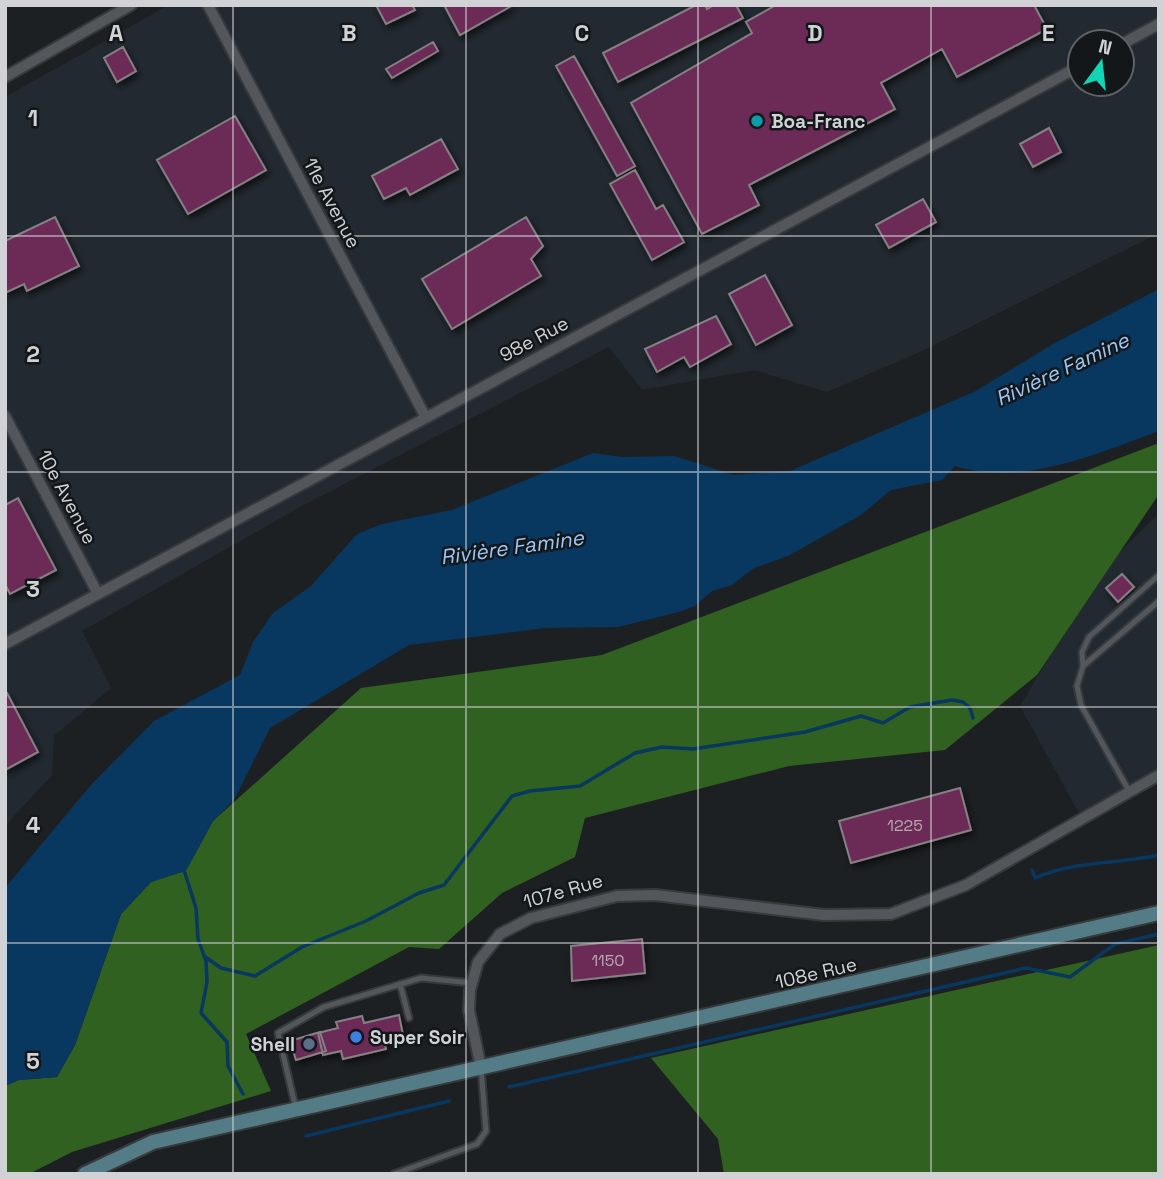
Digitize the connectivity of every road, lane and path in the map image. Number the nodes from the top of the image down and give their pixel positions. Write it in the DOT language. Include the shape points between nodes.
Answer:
graph roads {
  1 [pos="131,5"];
  2 [pos="208,5"];
  3 [pos="1159,24"];
  4 [pos="1136,36"];
  5 [pos="1066,73"];
  6 [pos="5,77"];
  7 [pos="5,416"];
  8 [pos="425,416"];
  9 [pos="1159,575"];
  10 [pos="98,594"];
  11 [pos="1159,601"];
  12 [pos="5,644"];
  13 [pos="1083,666"];
  14 [pos="1159,775"];
  15 [pos="1129,791"];
  16 [pos="1159,913"];
  17 [pos="472,983"];
  18 [pos="400,984"];
  19 [pos="409,1018"];
  20 [pos="481,1068"];
  21 [pos="297,1110"];
  22 [pos="85,1174"];
  23 [pos="394,1174"];
  1 -- 6 [label="street"];
  2 -- 8 [label="street, 11e Avenue"];
  3 -- 4 [label="street"];
  5 -- 8 [label="street, 98e Rue"];
  7 -- 10 [label="street, 10e Avenue"];
  8 -- 10 [label="street, 98e Rue"];
  9 -- 13 [label="lane" via="1084,643"];
  10 -- 12 [label="street, 98e Rue"];
  11 -- 13 [label="lane"];
  13 -- 15 [label="lane" via="1077,686 1081,705"];
  14 -- 15 [label="street, 107e Rue"];
  15 -- 17 [label="street, 107e Rue" via="967,884 891,915 834,916 692,898 617,896 531,918 500,934 478,962"];
  16 -- 20 [label="main road, 108e Rue"];
  17 -- 18 [label="lane" via="421,978"];
  17 -- 20 [label="street, 107e Rue" via="468,1010"];
  18 -- 19 [label="lane"];
  18 -- 21 [label="lane" via="324,1007 278,1033"];
  20 -- 21 [label="main road"];
  20 -- 23 [label="lane" via="486,1131 477,1144"];
  21 -- 22 [label="main road" via="153,1142"];
}
